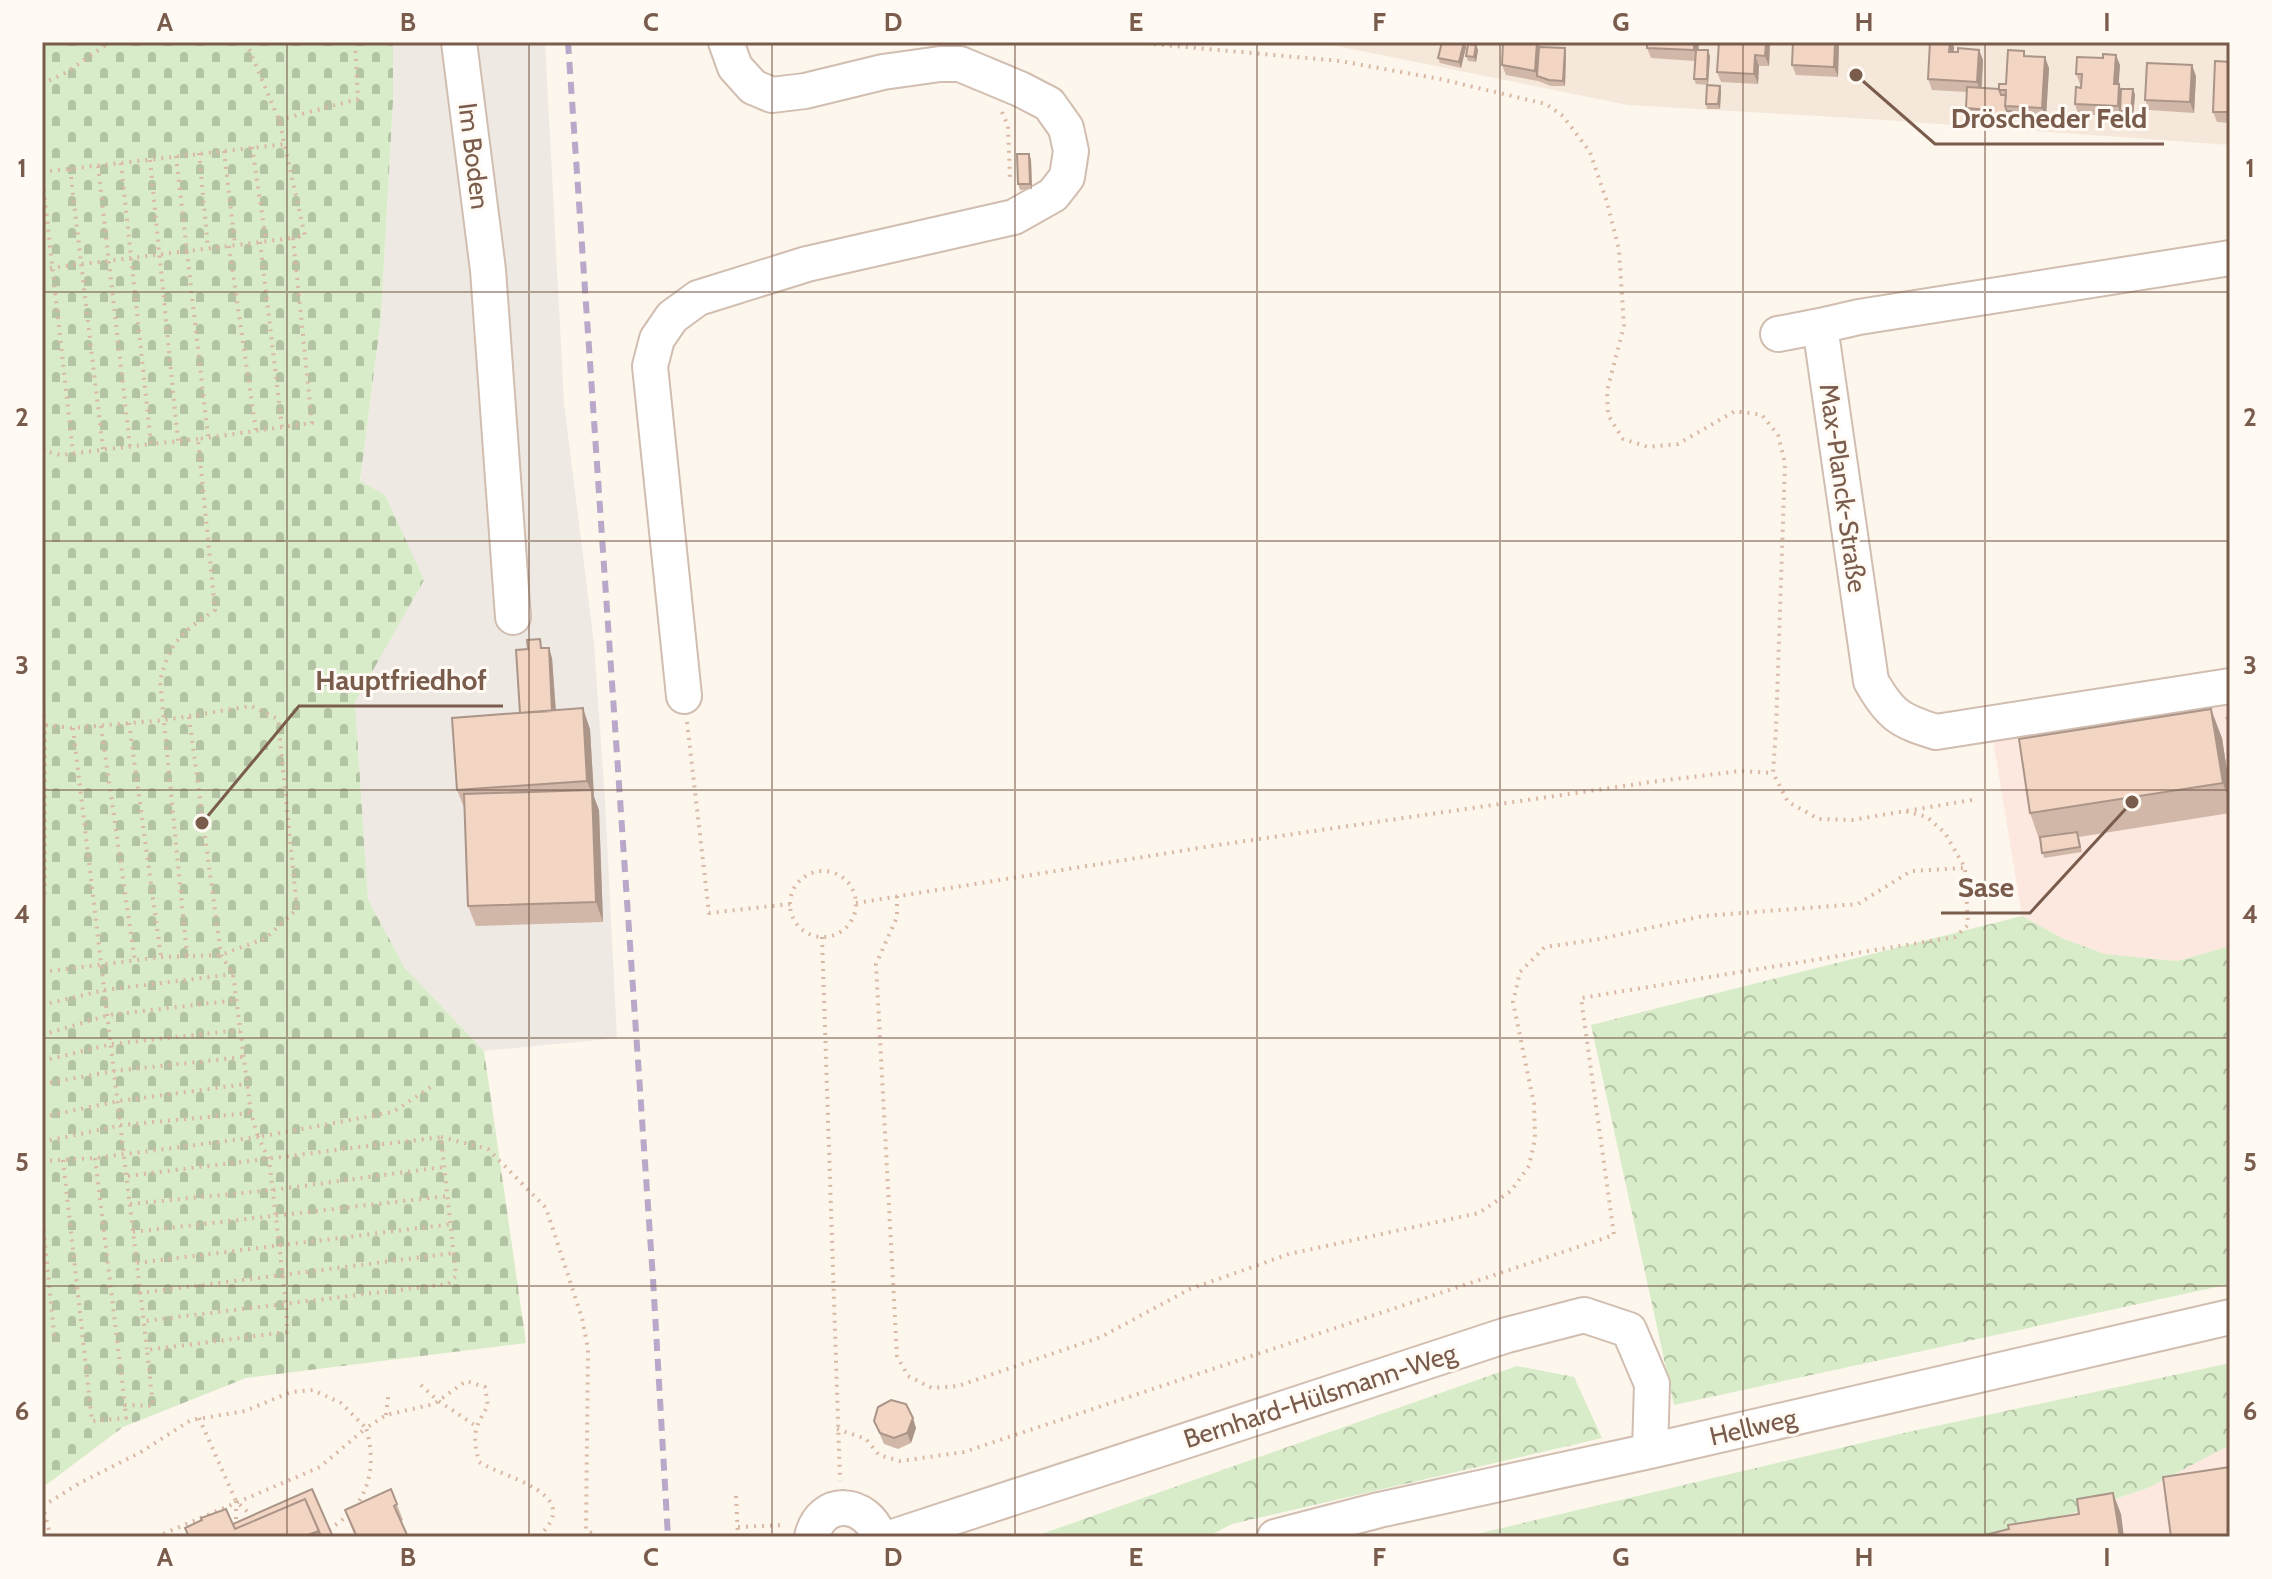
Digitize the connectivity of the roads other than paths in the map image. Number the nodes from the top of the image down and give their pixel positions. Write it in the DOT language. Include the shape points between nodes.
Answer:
graph roads {
  1 [pos="459,42"];
  2 [pos="726,42"];
  3 [pos="2230,258"];
  4 [pos="1820,326"];
  5 [pos="1778,334"];
  6 [pos="513,617"];
  7 [pos="2230,686"];
  8 [pos="684,696"];
  9 [pos="2230,1317"];
  10 [pos="1650,1451"];
  11 [pos="800,1531"];
  12 [pos="879,1537"];
  13 [pos="893,1537"];
  14 [pos="1275,1537"];
  1 -- 6 [label="street, Im Boden" via="488,270"];
  2 -- 8 [label="street" via="735,67 753,87 772,95 883,72 960,64 1049,104 1066,128 1071,151 1067,177 1053,195 1014,217 807,264 698,298 672,317 657,339 650,366"];
  3 -- 4 [label="street"];
  4 -- 5 [label="street"];
  4 -- 7 [label="street, Max-Planck-Straße" via="1871,681 1905,723 1936,732"];
  9 -- 10 [label="street, Hellweg"];
  10 -- 13 [label="street, Bernhard-Hülsmann-Weg" via="1652,1384 1629,1330 1584,1315 1507,1335"];
  10 -- 14 [label="street, Hellweg"];
  11 -- 12 [label="street" via="841,1508 861,1511"];
}
